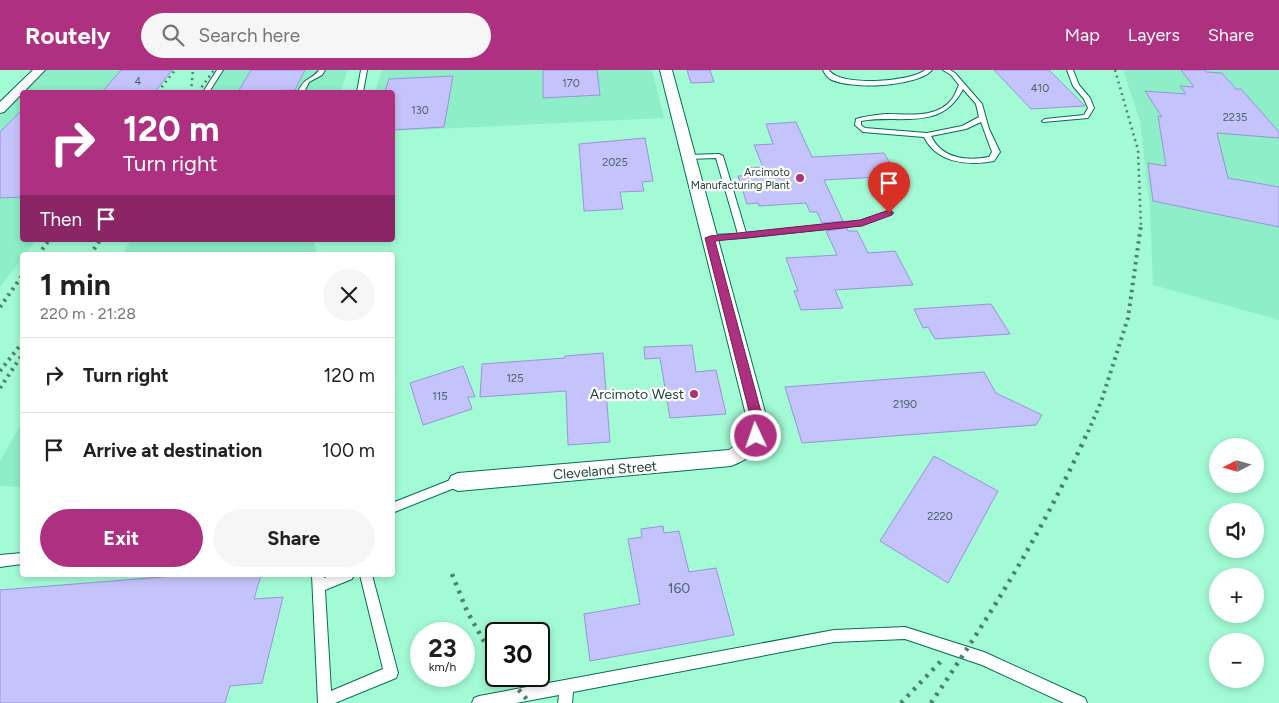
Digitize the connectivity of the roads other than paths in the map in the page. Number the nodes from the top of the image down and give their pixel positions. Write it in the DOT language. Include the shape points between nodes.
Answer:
graph roads {
  1 [pos="40,70"];
  2 [pos="220,70"];
  3 [pos="322,70"];
  4 [pos="364,70"];
  5 [pos="666,70"];
  6 [pos="826,70"];
  7 [pos="929,70"];
  8 [pos="946,70"];
  9 [pos="1070,70"];
  10 [pos="962,85"];
  11 [pos="207,90"];
  12 [pos="302,90"];
  13 [pos="360,90"];
  14 [pos="0,110"];
  15 [pos="983,118"];
  16 [pos="1045,121"];
  17 [pos="927,135"];
  18 [pos="688,157"];
  19 [pos="889,213"];
  20 [pos="743,236"];
  21 [pos="710,238"];
  22 [pos="458,482"];
  23 [pos="395,507"];
  24 [pos="20,559"];
  25 [pos="0,561"];
  26 [pos="336,577"];
  27 [pos="367,577"];
  28 [pos="318,580"];
  29 [pos="566,687"];
  30 [pos="325,702"];
  31 [pos="479,703"];
  32 [pos="566,703"];
  33 [pos="1080,703"];
  1 -- 14 [label="street"];
  2 -- 11 [label="lane"];
  3 -- 12 [label="lane" via="307,81"];
  4 -- 13 [label="lane"];
  5 -- 18 [label="street"];
  6 -- 7 [label="lane" via="829,76 852,82 912,80 928,74"];
  8 -- 10 [label="lane"];
  9 -- 16 [label="lane" via="1091,108 1086,118"];
  10 -- 15 [label="lane" via="979,104"];
  10 -- 17 [label="lane" via="950,106 938,114 869,116 858,120 858,125 864,130"];
  15 -- 17 [label="lane" via="964,128"];
  15 -- 17 [label="lane" via="996,152 991,159 960,161 946,156 932,147"];
  18 -- 20 [label="lane" via="719,156"];
  18 -- 21 [label="street"];
  19 -- 20 [label="lane" via="862,223"];
  20 -- 21 [label="lane"];
  21 -- 22 [label="street, Cleveland Street" via="758,423 756,436 749,447 741,454 715,460"];
  22 -- 23 [label="lane"];
  24 -- 25 [label="lane"];
  26 -- 28 [label="lane"];
  27 -- 30 [label="lane" via="391,673"];
  28 -- 30 [label="lane"];
  29 -- 31 [label="lane"];
  29 -- 32 [label="lane"];
  29 -- 33 [label="lane" via="834,636 905,633 984,659"];
}
